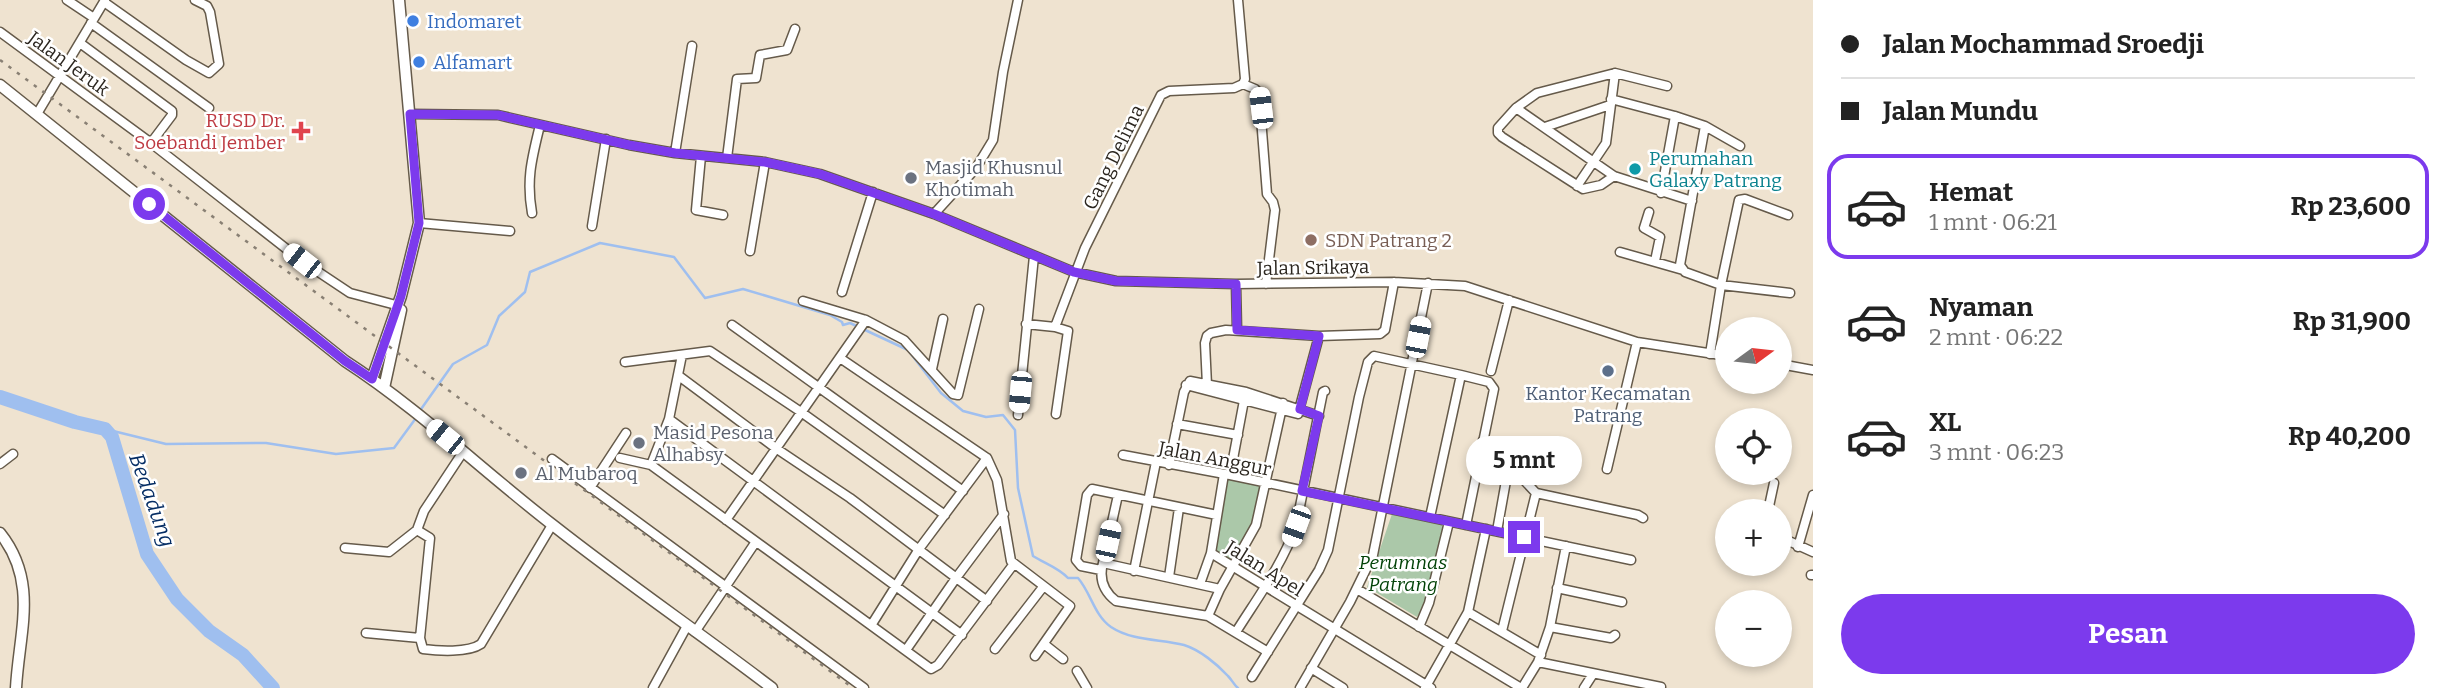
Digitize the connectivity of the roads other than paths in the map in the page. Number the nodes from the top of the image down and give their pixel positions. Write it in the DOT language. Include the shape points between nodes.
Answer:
graph roads {
  1 [pos="67,0"];
  2 [pos="195,0"];
  3 [pos="399,0"];
  4 [pos="1018,0"];
  5 [pos="1238,0"];
  6 [pos="104,1"];
  7 [pos="93,21"];
  8 [pos="795,29"];
  9 [pos="0,33"];
  10 [pos="80,43"];
  11 [pos="692,46"];
  12 [pos="1615,73"];
  13 [pos="61,77"];
  14 [pos="1243,84"];
  15 [pos="0,85"];
  16 [pos="1667,86"];
  17 [pos="1611,102"];
  18 [pos="209,108"];
  19 [pos="1517,108"];
  20 [pos="37,114"];
  21 [pos="410,114"];
  22 [pos="1675,116"];
  23 [pos="540,125"];
  24 [pos="1705,126"];
  25 [pos="1545,127"];
  26 [pos="606,139"];
  27 [pos="151,143"];
  28 [pos="1740,146"];
  29 [pos="675,153"];
  30 [pos="701,156"];
  31 [pos="727,158"];
  32 [pos="765,162"];
  33 [pos="1594,162"];
  34 [pos="1614,176"];
  35 [pos="1577,186"];
  36 [pos="873,192"];
  37 [pos="1661,193"];
  38 [pos="1692,201"];
  39 [pos="1650,212"];
  40 [pos="532,213"];
  41 [pos="934,214"];
  42 [pos="723,215"];
  43 [pos="1788,215"];
  44 [pos="419,223"];
  45 [pos="593,226"];
  46 [pos="510,231"];
  47 [pos="750,251"];
  48 [pos="1619,251"];
  49 [pos="1034,256"];
  50 [pos="1655,261"];
  51 [pos="1683,270"];
  52 [pos="1074,272"];
  53 [pos="1394,282"];
  54 [pos="1428,283"];
  55 [pos="1236,284"];
  56 [pos="1266,284"];
  57 [pos="1721,285"];
  58 [pos="842,292"];
  59 [pos="1790,293"];
  60 [pos="1509,300"];
  61 [pos="399,301"];
  62 [pos="803,301"];
  63 [pos="979,309"];
  64 [pos="943,319"];
  65 [pos="1026,324"];
  66 [pos="732,325"];
  67 [pos="863,325"];
  68 [pos="1055,327"];
  69 [pos="1237,330"];
  70 [pos="1319,336"];
  71 [pos="1637,342"];
  72 [pos="1710,354"];
  73 [pos="682,355"];
  74 [pos="1715,355"];
  75 [pos="840,358"];
  76 [pos="625,362"];
  77 [pos="1413,364"];
  78 [pos="1792,366"];
  79 [pos="932,369"];
  80 [pos="1491,370"];
  81 [pos="1813,370"];
  82 [pos="1461,375"];
  83 [pos="679,376"];
  84 [pos="378,383"];
  85 [pos="1207,385"];
  86 [pos="1186,386"];
  87 [pos="820,387"];
  88 [pos="1325,391"];
  89 [pos="1245,396"];
  90 [pos="1283,406"];
  91 [pos="1300,409"];
  92 [pos="801,412"];
  93 [pos="1056,414"];
  94 [pos="1018,415"];
  95 [pos="1319,416"];
  96 [pos="669,419"];
  97 [pos="1177,424"];
  98 [pos="626,433"];
  99 [pos="1238,435"];
  100 [pos="1483,440"];
  101 [pos="777,449"];
  102 [pos="463,452"];
  103 [pos="13,454"];
  104 [pos="1123,456"];
  105 [pos="987,457"];
  106 [pos="620,458"];
  107 [pos="552,459"];
  108 [pos="1156,462"];
  109 [pos="0,464"];
  110 [pos="1169,464"];
  111 [pos="1510,464"];
  112 [pos="650,465"];
  113 [pos="1607,469"];
  114 [pos="1227,475"];
  115 [pos="754,481"];
  116 [pos="1266,483"];
  117 [pos="590,488"];
  118 [pos="963,491"];
  119 [pos="1302,491"];
  120 [pos="1536,492"];
  121 [pos="1118,495"];
  122 [pos="1813,495"];
  123 [pos="1339,500"];
  124 [pos="1148,502"];
  125 [pos="1179,508"];
  126 [pos="1383,509"];
  127 [pos="1004,514"];
  128 [pos="945,515"];
  129 [pos="1217,515"];
  130 [pos="1430,517"];
  131 [pos="1643,518"];
  132 [pos="726,520"];
  133 [pos="1449,522"];
  134 [pos="552,525"];
  135 [pos="1466,525"];
  136 [pos="1486,529"];
  137 [pos="417,530"];
  138 [pos="1497,531"];
  139 [pos="0,533"];
  140 [pos="1524,537"];
  141 [pos="755,542"];
  142 [pos="1792,544"];
  143 [pos="1566,546"];
  144 [pos="1798,547"];
  145 [pos="345,548"];
  146 [pos="919,549"];
  147 [pos="1813,552"];
  148 [pos="1211,553"];
  149 [pos="1631,560"];
  150 [pos="1013,565"];
  151 [pos="1102,567"];
  152 [pos="1233,567"];
  153 [pos="1134,571"];
  154 [pos="1169,578"];
  155 [pos="956,579"];
  156 [pos="1200,584"];
  157 [pos="897,585"];
  158 [pos="726,586"];
  159 [pos="1042,587"];
  160 [pos="1265,587"];
  161 [pos="1557,588"];
  162 [pos="1220,589"];
  163 [pos="1357,589"];
  164 [pos="987,601"];
  165 [pos="1622,602"];
  166 [pos="1297,607"];
  167 [pos="932,612"];
  168 [pos="1468,612"];
  169 [pos="1208,616"];
  170 [pos="872,624"];
  171 [pos="1419,627"];
  172 [pos="1550,627"];
  173 [pos="1334,628"];
  174 [pos="691,629"];
  175 [pos="1502,631"];
  176 [pos="1236,632"];
  177 [pos="366,633"];
  178 [pos="962,635"];
  179 [pos="1615,635"];
  180 [pos="420,638"];
  181 [pos="1044,644"];
  182 [pos="1450,645"];
  183 [pos="995,649"];
  184 [pos="906,650"];
  185 [pos="1268,652"];
  186 [pos="1035,656"];
  187 [pos="1540,658"];
  188 [pos="1063,659"];
  189 [pos="1311,668"];
  190 [pos="1077,671"];
  191 [pos="1593,674"];
  192 [pos="1252,677"];
  193 [pos="769,687"];
  194 [pos="1428,687"];
  195 [pos="1661,687"];
  196 [pos="16,688"];
  197 [pos="653,688"];
  198 [pos="864,688"];
  199 [pos="1087,688"];
  200 [pos="1300,688"];
  201 [pos="1343,688"];
  202 [pos="1521,688"];
  203 [pos="1584,688"];
  1 -- 7 [label="street"];
  2 -- 6 [label="street" via="211,12 219,64 207,73"];
  3 -- 21 [label="main road"];
  4 -- 41 [label="street" via="993,140 976,168"];
  5 -- 14 [label="street"];
  6 -- 7 [label="street"];
  7 -- 10 [label="street"];
  7 -- 18 [label="street"];
  8 -- 31 [label="street" via="787,50 760,55 756,78 737,79"];
  9 -- 13 [label="street, Jalan Jeruk"];
  10 -- 13 [label="street"];
  10 -- 27 [label="street" via="172,111"];
  11 -- 29 [label="street"];
  12 -- 16 [label="street"];
  12 -- 17 [label="street"];
  12 -- 19 [label="street" via="1537,93"];
  13 -- 20 [label="street"];
  13 -- 27 [label="street, Jalan Jeruk"];
  14 -- 52 [label="street, Gang Delima" via="1161,95"];
  14 -- 56 [label="street" via="1259,93 1267,194 1275,210"];
  15 -- 20 [label="main road"];
  17 -- 22 [label="street"];
  17 -- 25 [label="street"];
  17 -- 33 [label="street" via="1606,143"];
  19 -- 25 [label="street"];
  19 -- 35 [label="street" via="1498,133"];
  20 -- 84 [label="main road"];
  21 -- 23 [label="street, Jalan Srikaya" via="498,115"];
  21 -- 44 [label="main road"];
  22 -- 24 [label="street"];
  22 -- 37 [label="street"];
  23 -- 26 [label="street, Jalan Srikaya"];
  23 -- 40 [label="street" via="528,178"];
  24 -- 28 [label="street"];
  24 -- 38 [label="street"];
  25 -- 33 [label="street"];
  26 -- 29 [label="street, Jalan Srikaya"];
  26 -- 45 [label="street"];
  27 -- 61 [label="street, Jalan Jeruk" via="350,293"];
  29 -- 30 [label="street, Jalan Srikaya"];
  30 -- 31 [label="street, Jalan Srikaya"];
  30 -- 42 [label="street" via="696,210"];
  31 -- 32 [label="street, Jalan Srikaya"];
  32 -- 36 [label="street, Jalan Srikaya"];
  32 -- 47 [label="street"];
  33 -- 34 [label="street"];
  33 -- 35 [label="street"];
  34 -- 35 [label="street" via="1601,186"];
  34 -- 37 [label="street"];
  36 -- 41 [label="street, Jalan Srikaya"];
  36 -- 58 [label="street"];
  37 -- 38 [label="street"];
  38 -- 51 [label="street" via="1680,265"];
  39 -- 50 [label="street" via="1644,228 1660,237"];
  41 -- 49 [label="street, Jalan Srikaya"];
  43 -- 57 [label="street" via="1739,200"];
  44 -- 46 [label="street"];
  44 -- 61 [label="main road"];
  48 -- 50 [label="street"];
  49 -- 52 [label="street, Jalan Srikaya"];
  49 -- 65 [label="street"];
  50 -- 51 [label="street"];
  51 -- 57 [label="street"];
  52 -- 55 [label="street, Jalan Srikaya" via="1116,281"];
  52 -- 68 [label="street"];
  53 -- 54 [label="street, Jalan Srikaya"];
  53 -- 56 [label="street, Jalan Srikaya"];
  53 -- 70 [label="street" via="1383,332"];
  54 -- 60 [label="street, Jalan Srikaya" via="1465,286"];
  54 -- 77 [label="street"];
  55 -- 56 [label="street, Jalan Srikaya"];
  55 -- 69 [label="street"];
  57 -- 59 [label="street"];
  57 -- 72 [label="street"];
  60 -- 71 [label="street, Jalan Srikaya"];
  60 -- 80 [label="street"];
  61 -- 84 [label="main road"];
  62 -- 67 [label="street"];
  63 -- 79 [label="street" via="960,394 953,394"];
  64 -- 79 [label="street"];
  65 -- 68 [label="street"];
  65 -- 94 [label="street"];
  66 -- 87 [label="street"];
  67 -- 75 [label="street"];
  67 -- 79 [label="street" via="907,342"];
  68 -- 93 [label="street" via="1068,331"];
  69 -- 70 [label="street"];
  69 -- 85 [label="street" via="1207,336"];
  70 -- 91 [label="street"];
  71 -- 72 [label="street, Jalan Srikaya"];
  71 -- 113 [label="street"];
  72 -- 74 [label="street, Jalan Srikaya"];
  73 -- 76 [label="street"];
  73 -- 83 [label="street"];
  73 -- 92 [label="street" via="713,352"];
  75 -- 87 [label="street"];
  75 -- 105 [label="street"];
  77 -- 82 [label="street"];
  77 -- 123 [label="street" via="1370,358"];
  77 -- 126 [label="street"];
  78 -- 81 [label="street"];
  82 -- 100 [label="street" via="1489,382 1494,389"];
  82 -- 130 [label="street"];
  83 -- 96 [label="street"];
  83 -- 101 [label="street"];
  84 -- 102 [label="main road"];
  85 -- 86 [label="street" via="1192,381"];
  85 -- 89 [label="street"];
  86 -- 89 [label="street"];
  86 -- 97 [label="street"];
  87 -- 92 [label="street"];
  87 -- 118 [label="street"];
  88 -- 95 [label="street"];
  89 -- 90 [label="street"];
  89 -- 99 [label="street, Jalan Apel"];
  90 -- 91 [label="street"];
  90 -- 116 [label="street"];
  91 -- 95 [label="street"];
  92 -- 101 [label="street"];
  92 -- 128 [label="street"];
  95 -- 119 [label="street"];
  96 -- 112 [label="street"];
  96 -- 115 [label="street"];
  97 -- 99 [label="street"];
  97 -- 110 [label="street"];
  98 -- 117 [label="street"];
  99 -- 114 [label="street, Jalan Apel"];
  100 -- 111 [label="street" via="1497,446"];
  100 -- 135 [label="street"];
  101 -- 115 [label="street"];
  101 -- 146 [label="street"];
  102 -- 134 [label="main road"];
  102 -- 137 [label="street"];
  103 -- 109 [label="street"];
  104 -- 108 [label="street, Jalan Anggur"];
  105 -- 118 [label="street"];
  105 -- 127 [label="street"];
  106 -- 112 [label="street"];
  107 -- 117 [label="street"];
  108 -- 110 [label="street, Jalan Anggur"];
  108 -- 124 [label="street"];
  110 -- 114 [label="street, Jalan Anggur"];
  111 -- 120 [label="street"];
  111 -- 138 [label="street"];
  112 -- 132 [label="street"];
  114 -- 116 [label="street, Jalan Anggur"];
  114 -- 129 [label="street, Jalan Apel"];
  115 -- 132 [label="street"];
  115 -- 157 [label="street"];
  116 -- 119 [label="street, Jalan Anggur"];
  116 -- 152 [label="street" via="1256,525"];
  117 -- 158 [label="street"];
  118 -- 128 [label="street"];
  119 -- 123 [label="street, Jalan Anggur"];
  119 -- 160 [label="street" via="1290,544"];
  120 -- 131 [label="street"];
  120 -- 140 [label="street"];
  121 -- 124 [label="street"];
  121 -- 151 [label="street"];
  121 -- 151 [label="street" via="1094,488 1087,495 1076,560 1081,566"];
  122 -- 144 [label="street"];
  123 -- 126 [label="street, Jalan Anggur"];
  123 -- 166 [label="street" via="1328,550"];
  124 -- 125 [label="street"];
  124 -- 153 [label="street"];
  125 -- 129 [label="street"];
  125 -- 154 [label="street"];
  126 -- 130 [label="street, Jalan Anggur"];
  126 -- 163 [label="street" via="1373,555"];
  127 -- 150 [label="street"];
  127 -- 155 [label="street"];
  128 -- 146 [label="street"];
  129 -- 148 [label="street, Jalan Apel"];
  130 -- 133 [label="street, Jalan Anggur"];
  132 -- 141 [label="street"];
  133 -- 135 [label="street, Jalan Anggur"];
  133 -- 171 [label="street"];
  134 -- 174 [label="main road"];
  134 -- 180 [label="street" via="478,646 426,650"];
  135 -- 136 [label="street, Jalan Anggur"];
  136 -- 138 [label="street, Jalan Anggur"];
  136 -- 168 [label="street"];
  137 -- 145 [label="street" via="388,552"];
  137 -- 180 [label="street" via="430,538"];
  138 -- 140 [label="street, Jalan Anggur"];
  139 -- 196 [label="main road" via="19,563 23,586"];
  140 -- 143 [label="street, Jalan Anggur"];
  140 -- 175 [label="street"];
  141 -- 158 [label="street"];
  141 -- 170 [label="street"];
  142 -- 144 [label="street"];
  143 -- 149 [label="street, Jalan Anggur"];
  143 -- 161 [label="street"];
  144 -- 147 [label="street"];
  146 -- 155 [label="street"];
  146 -- 157 [label="street"];
  148 -- 152 [label="street, Jalan Apel"];
  148 -- 156 [label="street"];
  150 -- 159 [label="street"];
  150 -- 164 [label="street"];
  151 -- 153 [label="street"];
  151 -- 169 [label="street" via="1103,584 1116,601"];
  152 -- 160 [label="street, Jalan Apel"];
  152 -- 162 [label="street"];
  153 -- 154 [label="street"];
  154 -- 156 [label="street"];
  155 -- 164 [label="street"];
  155 -- 167 [label="street"];
  156 -- 162 [label="street"];
  157 -- 167 [label="street"];
  157 -- 170 [label="street"];
  158 -- 174 [label="street"];
  158 -- 198 [label="street"];
  159 -- 181 [label="street" via="1070,607"];
  159 -- 183 [label="street"];
  160 -- 166 [label="street, Jalan Apel"];
  160 -- 176 [label="street"];
  161 -- 165 [label="street"];
  161 -- 172 [label="street"];
  162 -- 169 [label="street"];
  163 -- 171 [label="street"];
  163 -- 173 [label="street"];
  164 -- 178 [label="street"];
  166 -- 173 [label="street, Jalan Apel"];
  166 -- 185 [label="street"];
  167 -- 178 [label="street"];
  167 -- 184 [label="street"];
  168 -- 175 [label="street"];
  168 -- 182 [label="street"];
  169 -- 176 [label="street"];
  170 -- 184 [label="street"];
  171 -- 182 [label="street"];
  172 -- 179 [label="street"];
  172 -- 187 [label="street"];
  173 -- 189 [label="street"];
  173 -- 194 [label="street, Jalan Apel"];
  174 -- 193 [label="main road"];
  174 -- 197 [label="street"];
  175 -- 187 [label="street"];
  176 -- 185 [label="street"];
  177 -- 180 [label="street"];
  178 -- 184 [label="street" via="935,669"];
  181 -- 186 [label="street"];
  181 -- 188 [label="street"];
  182 -- 194 [label="street"];
  182 -- 202 [label="street"];
  185 -- 192 [label="street"];
  187 -- 191 [label="street"];
  187 -- 202 [label="street"];
  189 -- 200 [label="street"];
  189 -- 201 [label="street"];
  190 -- 199 [label="street"];
  191 -- 195 [label="street"];
  191 -- 203 [label="street"];
}
